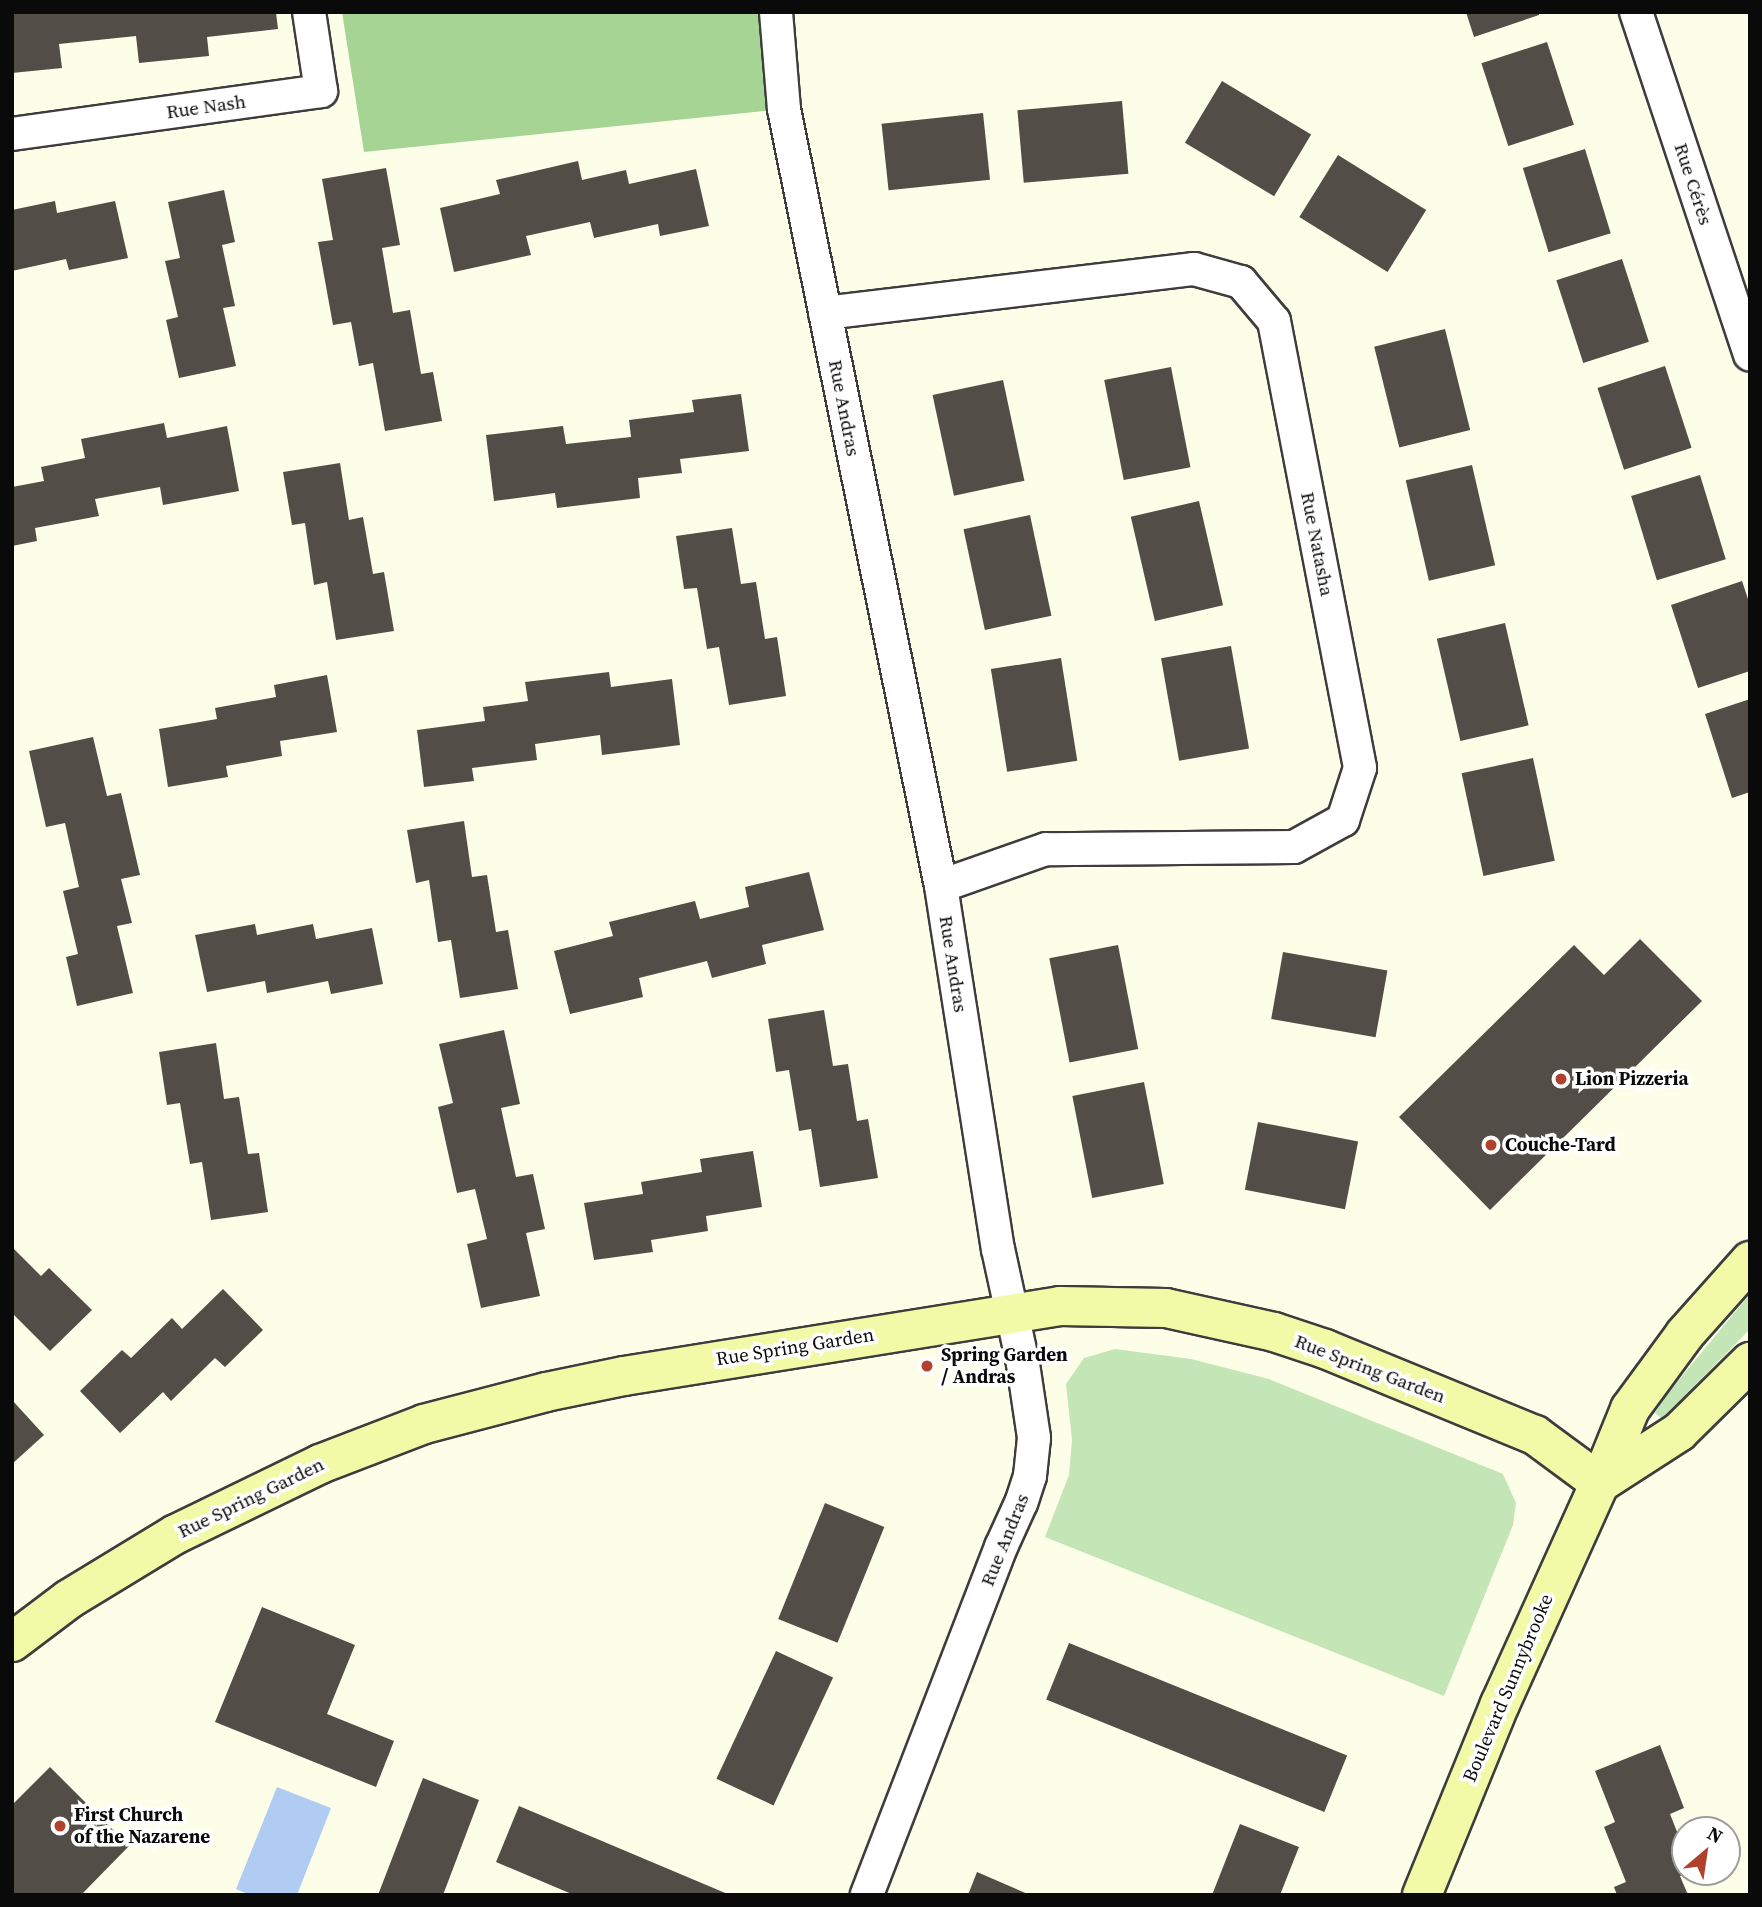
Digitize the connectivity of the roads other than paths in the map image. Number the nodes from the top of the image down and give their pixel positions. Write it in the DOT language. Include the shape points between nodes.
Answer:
graph roads {
  1 [pos="309,12"];
  2 [pos="776,12"];
  3 [pos="1636,12"];
  4 [pos="12,134"];
  5 [pos="825,313"];
  6 [pos="1750,355"];
  7 [pos="941,887"];
  8 [pos="1750,1261"];
  9 [pos="1012,1313"];
  10 [pos="1750,1362"];
  11 [pos="1600,1483"];
  12 [pos="12,1643"];
  13 [pos="867,1895"];
  14 [pos="1422,1895"];
  1 -- 4 [label="street, Rue Nash" via="321,91"];
  2 -- 5 [label="street, Rue Andras" via="784,108"];
  3 -- 6 [label="street, Rue Cérès"];
  5 -- 7 [label="street, Rue Andras"];
  5 -- 7 [label="street, Rue Natasha" via="1194,269 1241,282 1274,321 1360,768 1343,820 1294,847 1046,849"];
  7 -- 9 [label="street, Rue Andras"];
  8 -- 11 [label="street, Boulevard Sunnybrooke" via="1685,1334 1630,1409"];
  9 -- 11 [label="street, Rue Spring Garden" via="1074,1305 1136,1306 1194,1312 1251,1325 1325,1349 1535,1435"];
  9 -- 12 [label="street, Rue Spring Garden" via="614,1378 424,1424 320,1464 176,1534 69,1600"];
  9 -- 13 [label="street, Rue Andras" via="1032,1417 1030,1476"];
  10 -- 11 [label="street" via="1679,1432"];
  11 -- 14 [label="street, Boulevard Sunnybrooke" via="1522,1653"];
}
